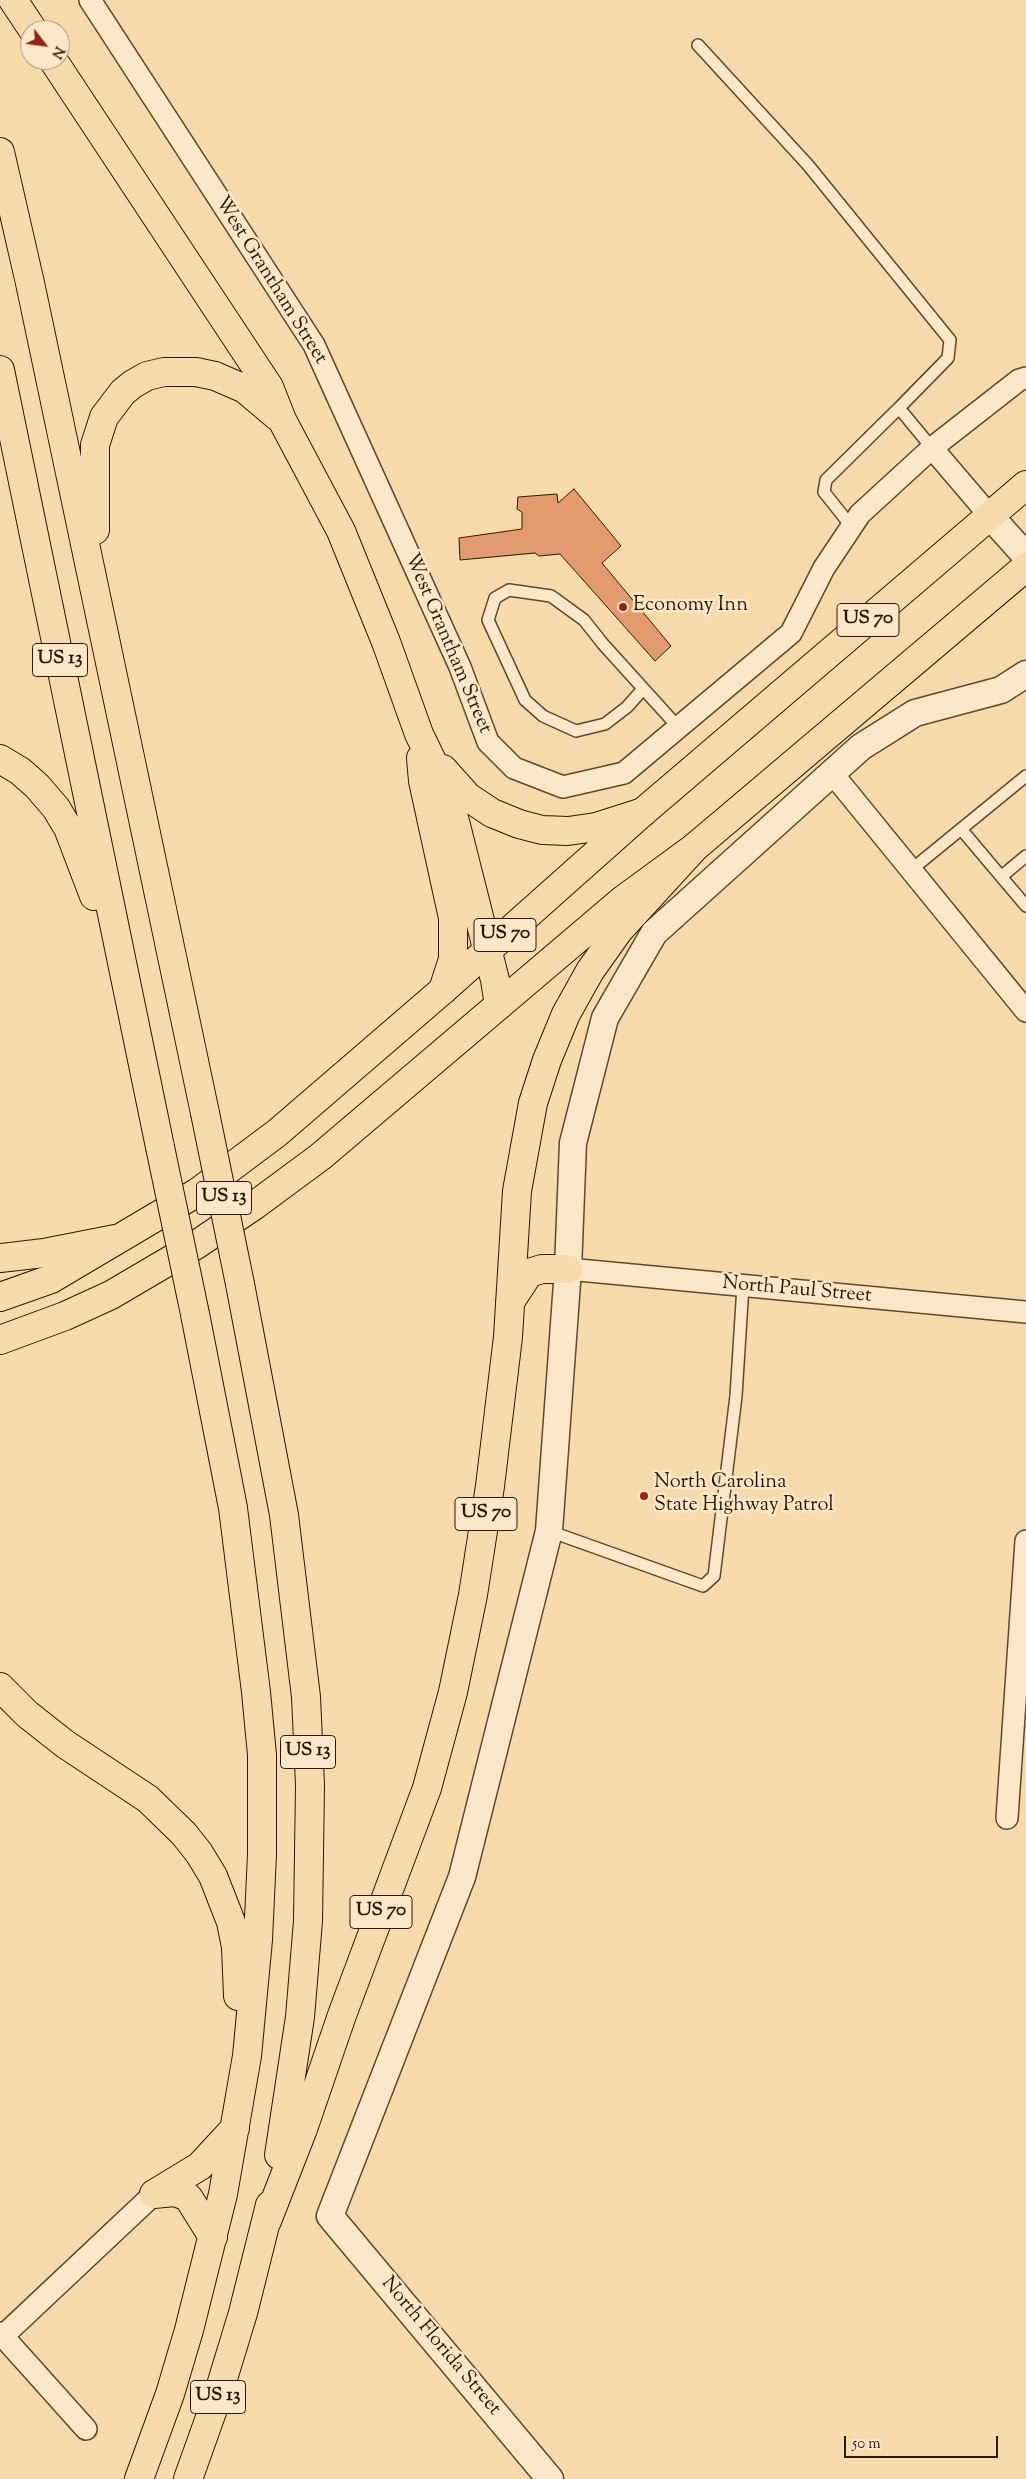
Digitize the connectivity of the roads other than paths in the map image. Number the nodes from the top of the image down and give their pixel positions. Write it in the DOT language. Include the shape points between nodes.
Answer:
graph roads {
  1 [pos="13,0"];
  2 [pos="90,0"];
  3 [pos="26,20"];
  4 [pos="698,44"];
  5 [pos="59,70"];
  6 [pos="0,152"];
  7 [pos="0,370"];
  8 [pos="1026,378"];
  9 [pos="899,408"];
  10 [pos="282,420"];
  11 [pos="932,448"];
  12 [pos="1026,485"];
  13 [pos="990,516"];
  14 [pos="851,526"];
  15 [pos="1026,556"];
  16 [pos="1026,567"];
  17 [pos="92,576"];
  18 [pos="1026,674"];
  19 [pos="643,689"];
  20 [pos="678,727"];
  21 [pos="419,734"];
  22 [pos="0,759"];
  23 [pos="832,773"];
  24 [pos="1026,776"];
  25 [pos="644,812"];
  26 [pos="961,829"];
  27 [pos="695,847"];
  28 [pos="1026,856"];
  29 [pos="911,870"];
  30 [pos="1002,876"];
  31 [pos="1026,906"];
  32 [pos="120,950"];
  33 [pos="488,950"];
  34 [pos="443,990"];
  35 [pos="1022,998"];
  36 [pos="499,1005"];
  37 [pos="115,1239"];
  38 [pos="0,1258"];
  39 [pos="568,1269"];
  40 [pos="744,1286"];
  41 [pos="0,1297"];
  42 [pos="510,1302"];
  43 [pos="1026,1312"];
  44 [pos="0,1340"];
  45 [pos="549,1531"];
  46 [pos="1026,1541"];
  47 [pos="0,1687"];
  48 [pos="1007,1818"];
  49 [pos="248,2056"];
  50 [pos="236,2126"];
  51 [pos="154,2194"];
  52 [pos="266,2222"];
  53 [pos="213,2237"];
  54 [pos="1,2334"];
  55 [pos="86,2429"];
  56 [pos="139,2479"];
  57 [pos="188,2479"];
  58 [pos="550,2479"];
  1 -- 3 [label="main road"];
  2 -- 20 [label="street, West Grantham Street" via="314,345 460,667 488,742 514,768 563,787 624,773"];
  4 -- 9 [label="lane" via="808,165 950,340 948,358"];
  5 -- 10 [label="main road" via="269,387"];
  6 -- 17 [label="main road, US 13"];
  7 -- 32 [label="main road, US 13"];
  8 -- 11 [label="street, West Grantham Street" via="1019,380"];
  9 -- 11 [label="lane"];
  9 -- 14 [label="lane" via="826,480 824,492"];
  10 -- 17 [label="main road" via="245,389 196,372 182,370 147,376 122,392 104,417 95,445 96,517"];
  10 -- 21 [label="main road" via="341,531"];
  11 -- 13 [label="street"];
  11 -- 14 [label="street, West Grantham Street"];
  12 -- 13 [label="main road, US 70"];
  13 -- 15 [label="street"];
  13 -- 25 [label="main road, US 70"];
  14 -- 20 [label="street, West Grantham Street" via="824,568 791,633"];
  16 -- 27 [label="main road, US 70"];
  17 -- 52 [label="main road, US 13, bridge" via="240,1284 284,1515 306,1698 310,1785 308,1921 300,2017 285,2127"];
  18 -- 23 [label="street" via="1001,690 915,713 861,748"];
  19 -- 19 [label="lane" via="584,620 551,596 509,590 495,598 488,620 526,700 543,716 576,731 605,724"];
  19 -- 20 [label="lane"];
  21 -- 25 [label="main road" via="447,776 468,797 492,813 519,824 542,830 568,830 596,827"];
  21 -- 33 [label="main road" via="448,794"];
  21 -- 34 [label="main road" via="423,781 453,918 453,960"];
  22 -- 32 [label="main road" via="31,781 56,808 68,828 90,889"];
  23 -- 29 [label="street"];
  23 -- 39 [label="street" via="654,932 605,1018 573,1143"];
  24 -- 26 [label="lane"];
  25 -- 33 [label="main road, US 70"];
  26 -- 29 [label="lane"];
  26 -- 30 [label="lane"];
  27 -- 36 [label="main road" via="624,900"];
  27 -- 42 [label="main road" via="619,930 590,971 566,1014 547,1060 533,1103 522,1156"];
  28 -- 30 [label="lane"];
  29 -- 35 [label="street"];
  30 -- 31 [label="lane"];
  32 -- 49 [label="main road, US 13, bridge" via="233,1508 246,1603 262,1755 262,1854"];
  33 -- 34 [label="main road, US 70"];
  33 -- 36 [label="main road"];
  34 -- 37 [label="main road, US 70" via="236,1165 198,1192"];
  36 -- 44 [label="main road" via="320,1157 256,1205 111,1295"];
  37 -- 38 [label="main road"];
  37 -- 41 [label="main road" via="51,1279"];
  39 -- 40 [label="street, North Paul Street"];
  39 -- 42 [label="main road" via="529,1272"];
  39 -- 45 [label="street"];
  40 -- 43 [label="street, North Paul Street"];
  40 -- 45 [label="lane" via="736,1396 714,1576 703,1586"];
  42 -- 52 [label="main road, US 70" via="473,1595 453,1692 427,1788"];
  45 -- 58 [label="street, North Florida Street" via="462,1877 330,2216"];
  46 -- 48 [label="street"];
  47 -- 49 [label="main road" via="27,1714 66,1744 148,1799 184,1834 199,1854 213,1876 231,1922 238,1972 237,2005"];
  49 -- 50 [label="main road, US 13"];
  50 -- 51 [label="main road" via="200,2166"];
  50 -- 53 [label="main road, US 13"];
  51 -- 53 [label="main road" via="175,2192 188,2197"];
  51 -- 54 [label="street"];
  52 -- 57 [label="main road, US 13" via="218,2395"];
  53 -- 56 [label="main road, US 13" via="170,2394"];
  54 -- 55 [label="street"];
}
